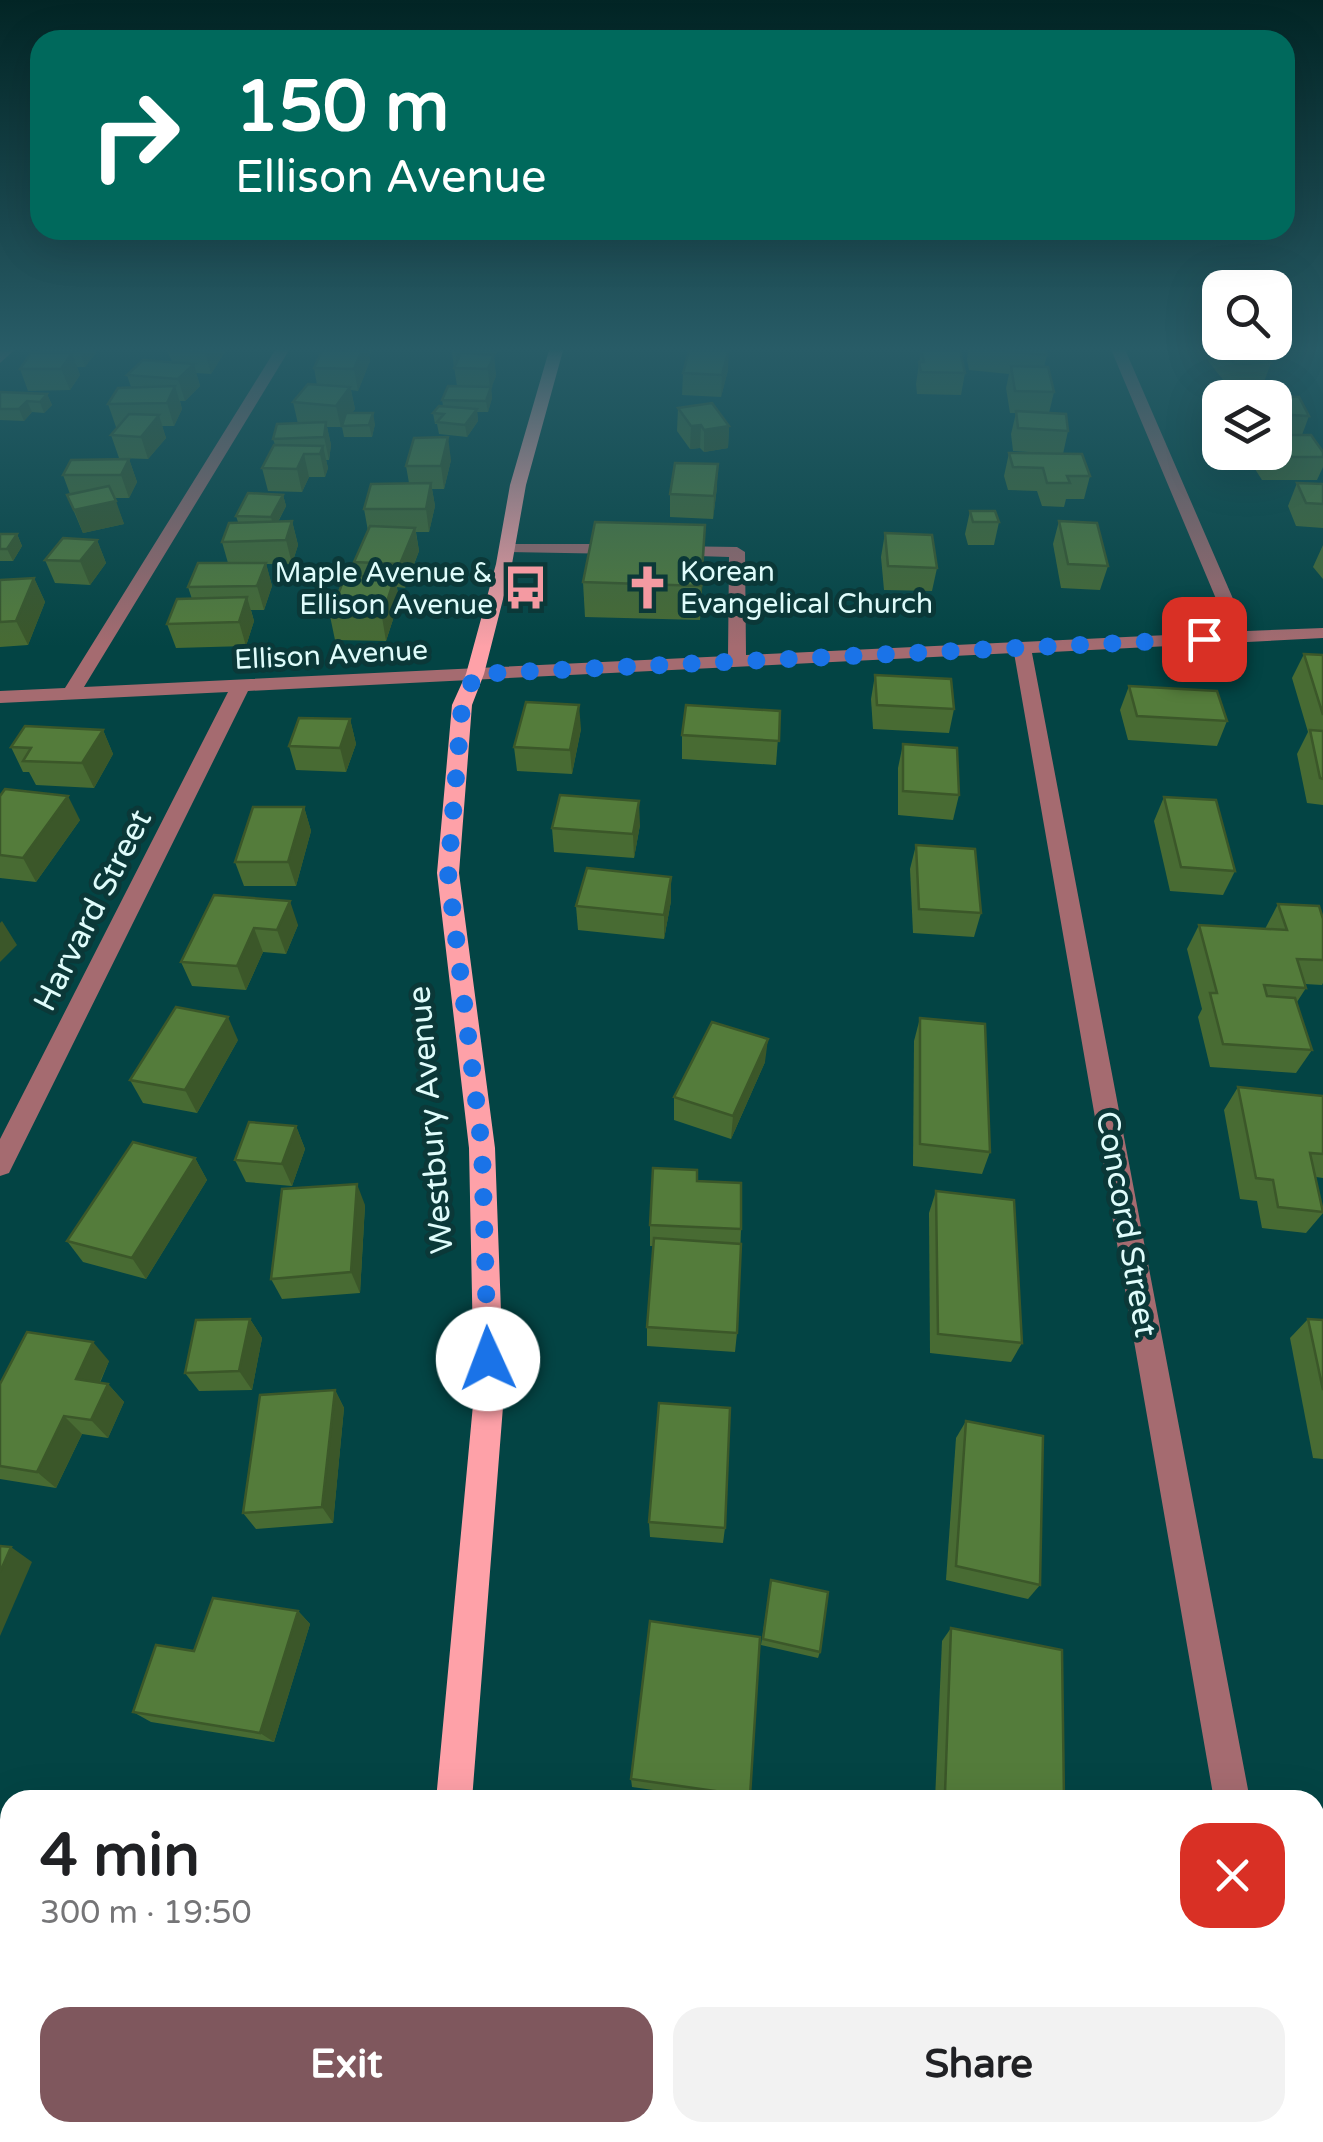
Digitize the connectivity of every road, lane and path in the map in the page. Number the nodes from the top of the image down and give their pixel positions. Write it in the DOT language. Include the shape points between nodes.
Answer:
graph roads {
  1 [pos="223,447"];
  2 [pos="529,447"];
  3 [pos="1160,447"];
  4 [pos="507,546"];
  5 [pos="641,550"];
  6 [pos="660,550"];
  7 [pos="1323,633"];
  8 [pos="1241,638"];
  9 [pos="1022,648"];
  10 [pos="737,662"];
  11 [pos="475,674"];
  12 [pos="241,685"];
  13 [pos="71,694"];
  14 [pos="0,697"];
  15 [pos="0,1164"];
  16 [pos="455,1790"];
  17 [pos="1230,1790"];
  1 -- 13 [label="street"];
  2 -- 4 [label="main road, Westbury Avenue"];
  3 -- 8 [label="street"];
  4 -- 5 [label="street"];
  4 -- 11 [label="main road, Westbury Avenue"];
  6 -- 10 [label="street" via="737,552"];
  7 -- 8 [label="street, Ellison Avenue"];
  8 -- 9 [label="street, Ellison Avenue"];
  9 -- 10 [label="street, Ellison Avenue"];
  9 -- 17 [label="street, Concord Street"];
  10 -- 11 [label="street, Ellison Avenue"];
  11 -- 12 [label="street, Ellison Avenue"];
  11 -- 16 [label="main road, Westbury Avenue" via="462,706 448,873 482,1148 489,1394"];
  12 -- 13 [label="street, Ellison Avenue"];
  12 -- 15 [label="street, Harvard Street"];
  13 -- 14 [label="street, Ellison Avenue"];
}
